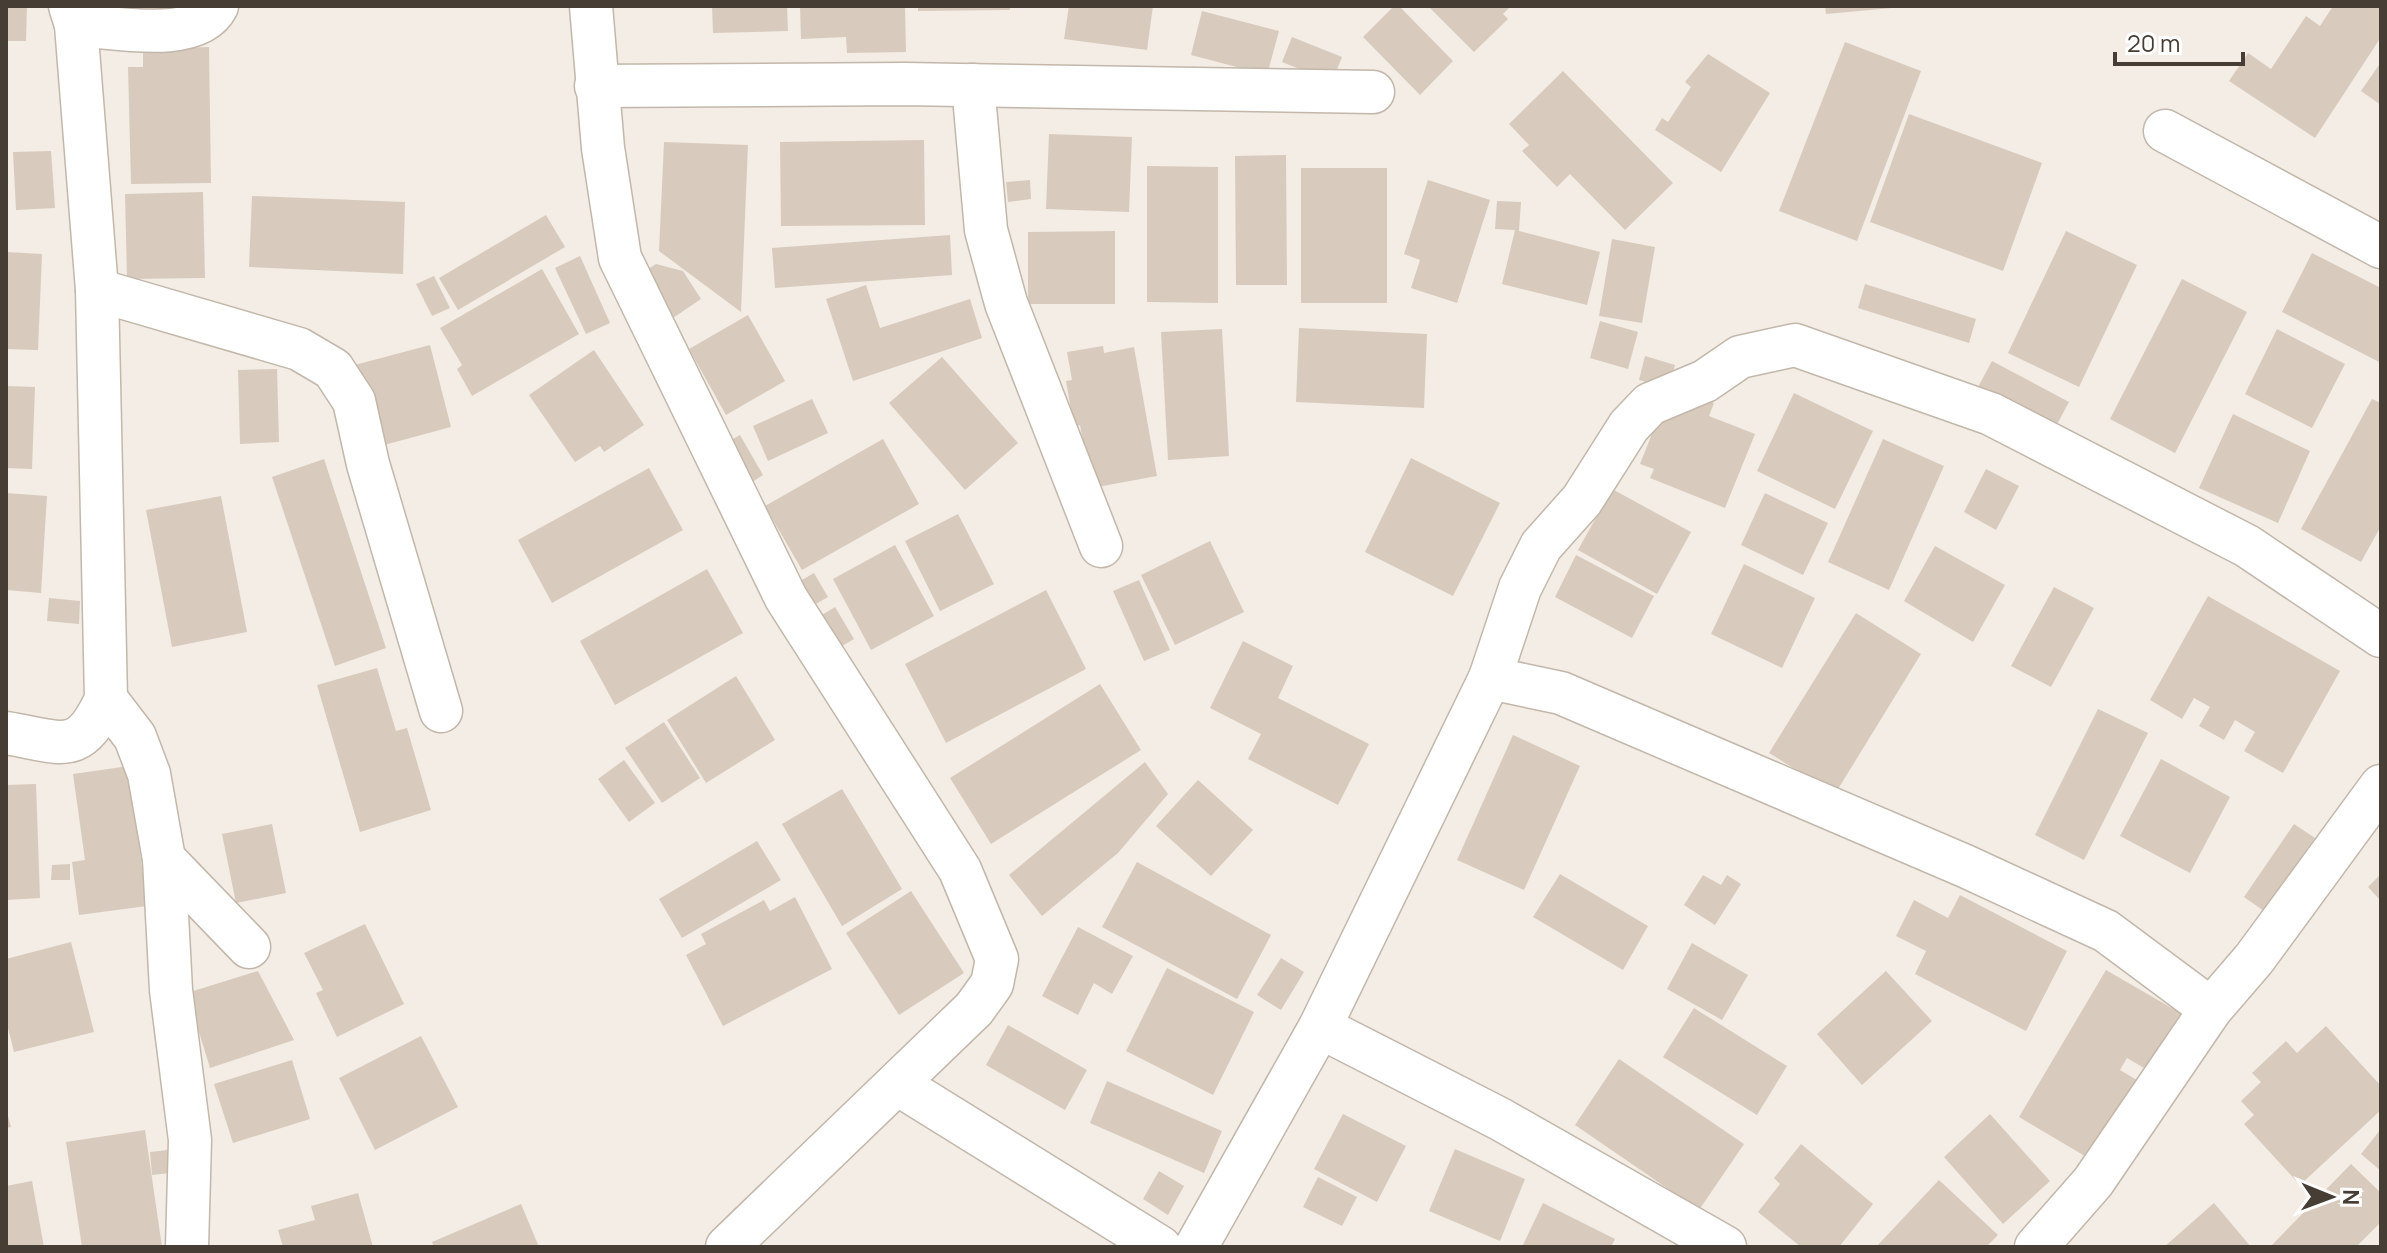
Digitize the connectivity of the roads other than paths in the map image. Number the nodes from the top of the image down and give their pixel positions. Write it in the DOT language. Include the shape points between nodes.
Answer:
graph roads {
  1 [pos="217,6"];
  2 [pos="591,6"];
  3 [pos="73,15"];
  4 [pos="973,85"];
  5 [pos="596,86"];
  6 [pos="1373,92"];
  7 [pos="2165,131"];
  8 [pos="2381,247"];
  9 [pos="97,290"];
  10 [pos="1101,546"];
  11 [pos="2381,636"];
  12 [pos="1490,678"];
  13 [pos="106,699"];
  14 [pos="441,711"];
  15 [pos="6,733"];
  16 [pos="2381,786"];
  17 [pos="164,859"];
  18 [pos="249,947"];
  19 [pos="2211,1009"];
  20 [pos="1320,1027"];
  21 [pos="899,1085"];
  22 [pos="187,1247"];
  23 [pos="727,1247"];
  24 [pos="1160,1247"];
  25 [pos="1196,1247"];
  26 [pos="1725,1247"];
  27 [pos="2036,1247"];
  1 -- 3 [label="street" via="211,17 185,31"];
  2 -- 5 [label="street"];
  3 -- 9 [label="street"];
  4 -- 5 [label="street"];
  4 -- 6 [label="street"];
  4 -- 10 [label="street" via="986,230 1006,303"];
  5 -- 21 [label="street" via="620,258 786,598 960,870 997,959 992,984 974,1009"];
  7 -- 8 [label="street"];
  9 -- 13 [label="street"];
  9 -- 14 [label="street" via="299,349 333,369 354,401"];
  11 -- 12 [label="street" via="2247,546 1991,414 1795,345 1740,357 1705,381 1650,404 1629,426 1582,500 1541,546 1520,588"];
  12 -- 19 [label="street" via="1561,693 1965,866 2106,931"];
  12 -- 20 [label="street"];
  13 -- 15 [label="street" via="83,738 61,742"];
  13 -- 17 [label="street" via="140,749"];
  16 -- 19 [label="street"];
  17 -- 18 [label="street"];
  17 -- 22 [label="street" via="171,990 190,1140"];
  19 -- 27 [label="street" via="2093,1182"];
  20 -- 25 [label="street"];
  20 -- 26 [label="street" via="1500,1119"];
  21 -- 23 [label="street"];
  21 -- 24 [label="street"];
}
